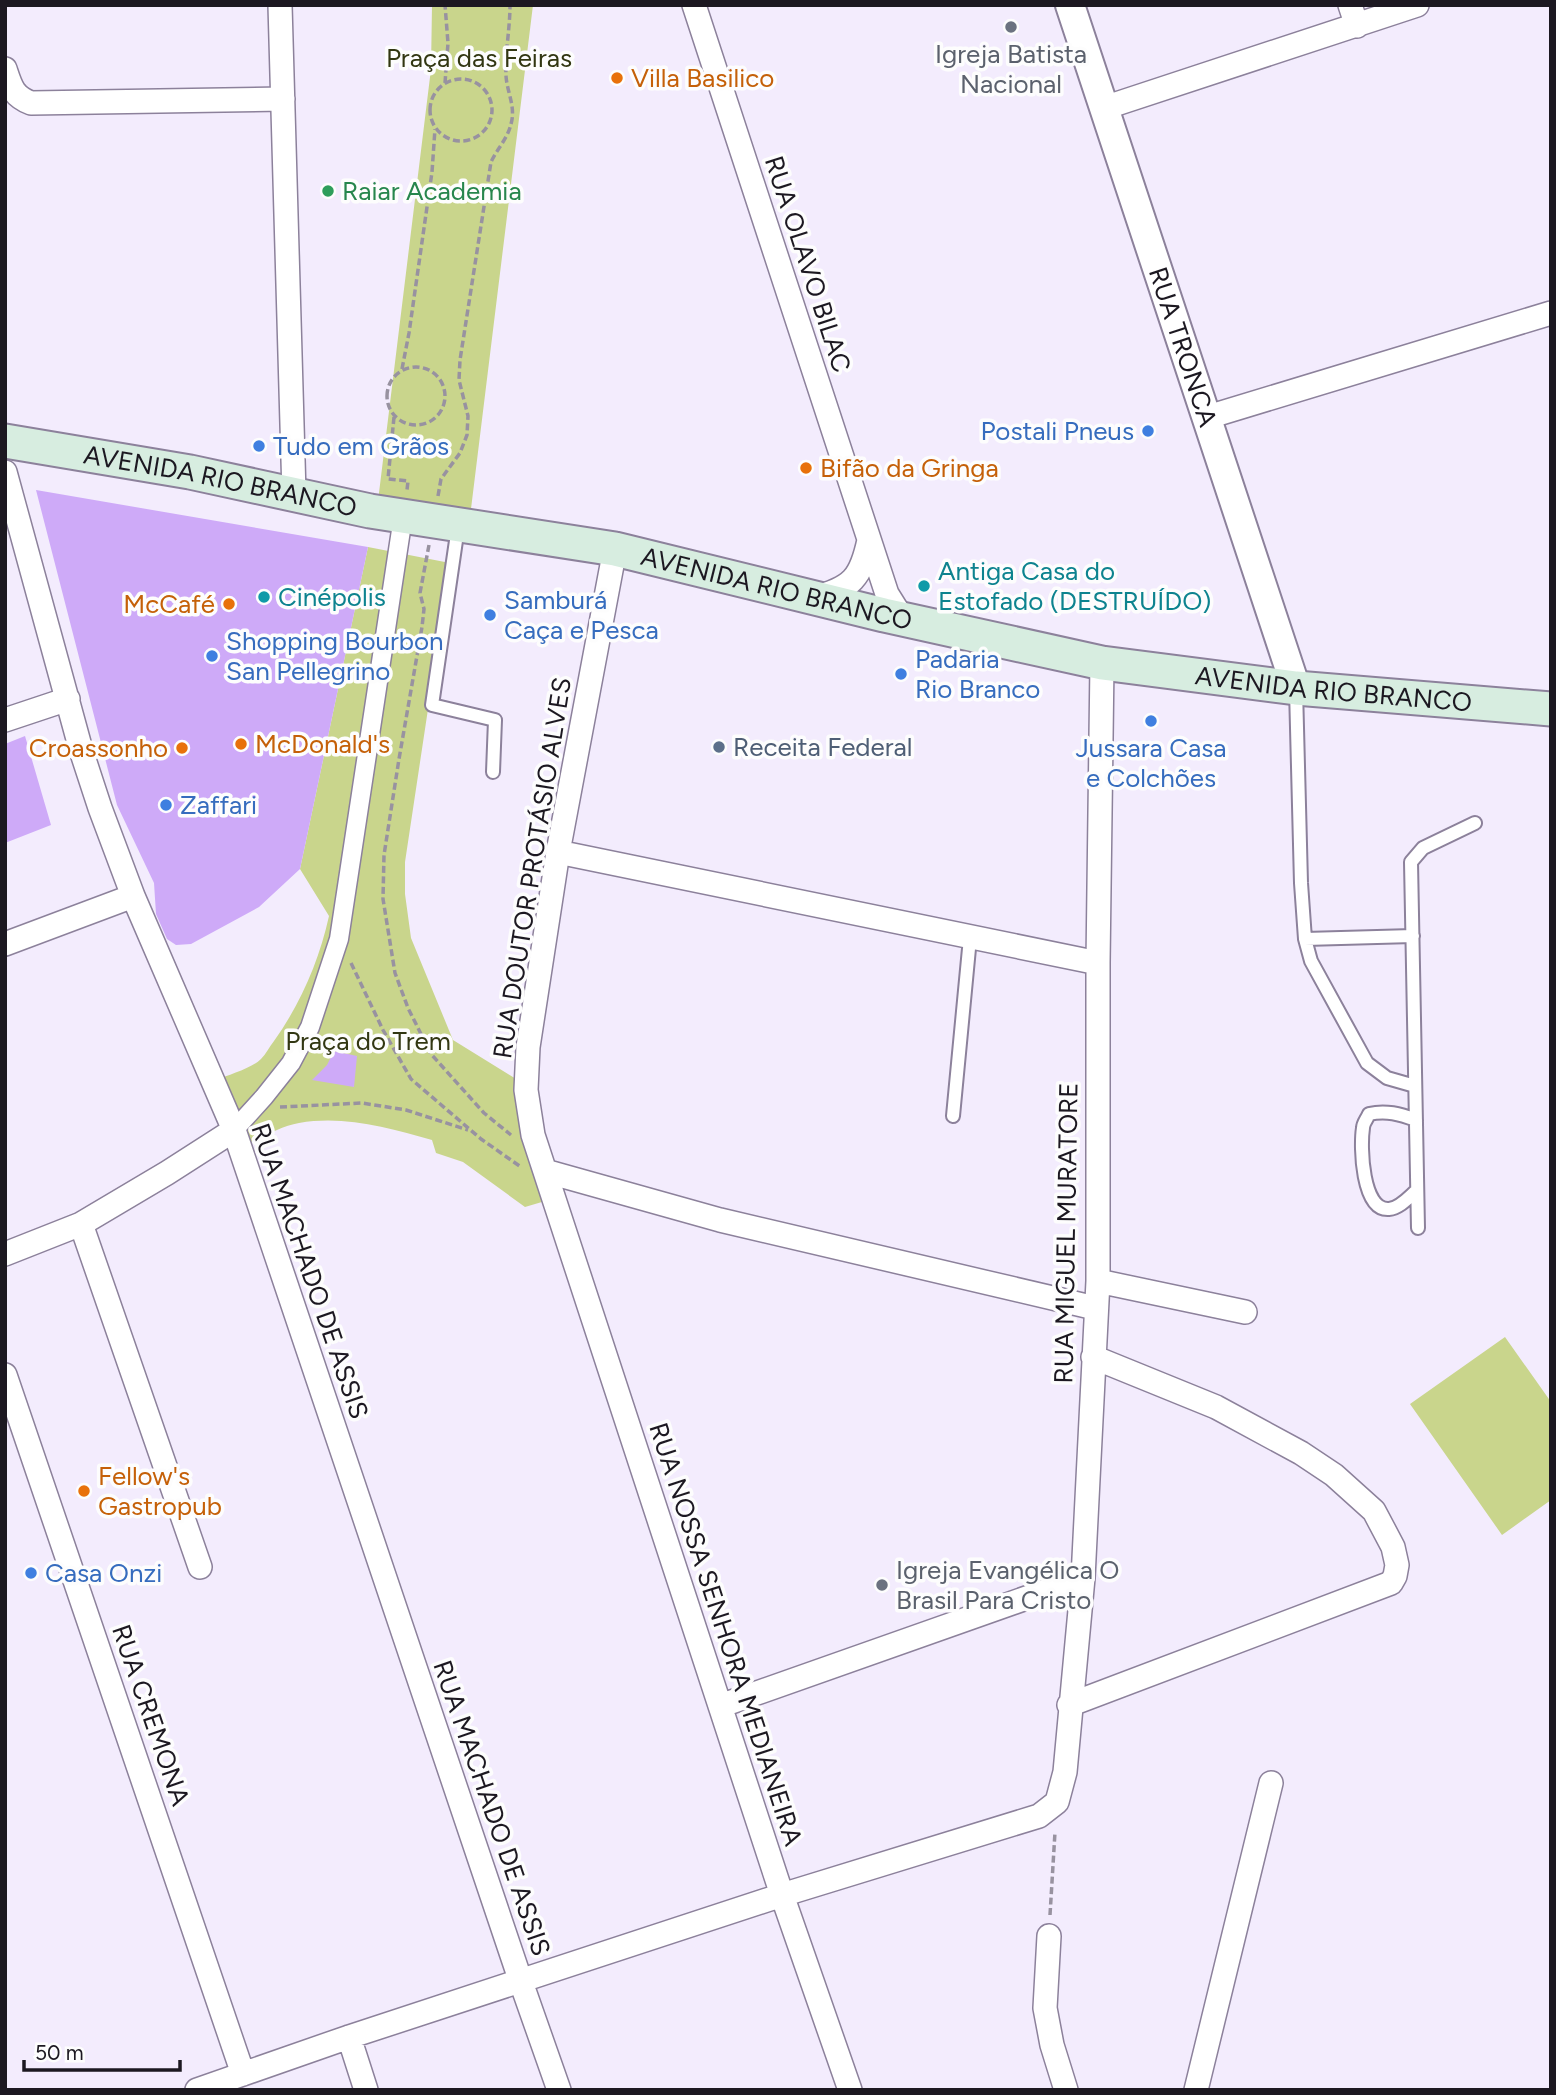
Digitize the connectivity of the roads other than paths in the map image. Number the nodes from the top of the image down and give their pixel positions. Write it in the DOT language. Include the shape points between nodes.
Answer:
graph roads {
  1 [pos="280,5"];
  2 [pos="694,5"];
  3 [pos="1070,5"];
  4 [pos="1417,5"];
  5 [pos="1354,16"];
  6 [pos="5,69"];
  7 [pos="283,99"];
  8 [pos="1104,108"];
  9 [pos="1551,313"];
  10 [pos="1208,416"];
  11 [pos="5,441"];
  12 [pos="5,472"];
  13 [pos="294,494"];
  14 [pos="432,521"];
  15 [pos="869,540"];
  16 [pos="615,549"];
  17 [pos="814,598"];
  18 [pos="905,620"];
  19 [pos="1102,663"];
  20 [pos="1296,688"];
  21 [pos="68,699"];
  22 [pos="1551,709"];
  23 [pos="5,720"];
  24 [pos="493,772"];
  25 [pos="1475,823"];
  26 [pos="558,852"];
  27 [pos="133,896"];
  28 [pos="1413,936"];
  29 [pos="970,938"];
  30 [pos="1305,939"];
  31 [pos="5,944"];
  32 [pos="1098,963"];
  33 [pos="1415,1086"];
  34 [pos="953,1116"];
  35 [pos="1416,1120"];
  36 [pos="234,1130"];
  37 [pos="548,1183"];
  38 [pos="1416,1191"];
  39 [pos="81,1224"];
  40 [pos="1418,1228"];
  41 [pos="5,1254"];
  42 [pos="1098,1281"];
  43 [pos="1095,1308"];
  44 [pos="1245,1312"];
  45 [pos="1093,1357"];
  46 [pos="5,1374"];
  47 [pos="200,1567"];
  48 [pos="1083,1578"];
  49 [pos="1069,1705"];
  50 [pos="720,1706"];
  51 [pos="1272,1783"];
  52 [pos="782,1895"];
  53 [pos="1049,1936"];
  54 [pos="521,1982"];
  55 [pos="349,2037"];
  56 [pos="243,2074"];
  57 [pos="205,2088"];
  58 [pos="366,2090"];
  59 [pos="559,2090"];
  60 [pos="849,2090"];
  61 [pos="1066,2090"];
  62 [pos="1196,2090"];
  1 -- 7 [label="street"];
  2 -- 15 [label="street, RUA OLAVO BILAC"];
  3 -- 8 [label="street, RUA TRONCA"];
  4 -- 5 [label="street"];
  5 -- 8 [label="street"];
  6 -- 7 [label="street" via="20,99 32,103"];
  7 -- 13 [label="street"];
  8 -- 10 [label="street, RUA TRONCA"];
  9 -- 10 [label="street"];
  10 -- 20 [label="street, RUA TRONCA"];
  11 -- 13 [label="main road, AVENIDA RIO BRANCO"];
  12 -- 21 [label="street, RUA MACHADO DE ASSIS"];
  13 -- 14 [label="main road, AVENIDA RIO BRANCO"];
  14 -- 16 [label="main road, AVENIDA RIO BRANCO"];
  14 -- 24 [label="lane" via="432,705 493,719"];
  14 -- 36 [label="street" via="339,939 310,1027 291,1063"];
  15 -- 17 [label="street" via="856,578 834,593"];
  15 -- 18 [label="street, RUA OLAVO BILAC" via="887,594"];
  16 -- 17 [label="main road, AVENIDA RIO BRANCO"];
  16 -- 26 [label="street, RUA DOUTOR PROTÁSIO ALVES"];
  17 -- 18 [label="main road, AVENIDA RIO BRANCO"];
  18 -- 19 [label="main road, AVENIDA RIO BRANCO"];
  19 -- 20 [label="main road, AVENIDA RIO BRANCO"];
  19 -- 32 [label="street, RUA MIGUEL MURATORE"];
  20 -- 22 [label="main road, AVENIDA RIO BRANCO"];
  20 -- 30 [label="lane"];
  21 -- 23 [label="street"];
  21 -- 27 [label="street, RUA MACHADO DE ASSIS" via="100,808"];
  25 -- 28 [label="lane" via="1423,848 1411,862"];
  26 -- 29 [label="street"];
  26 -- 37 [label="street, RUA DOUTOR PROTÁSIO ALVES" via="528,1047 526,1090 533,1135"];
  27 -- 31 [label="street"];
  27 -- 36 [label="street, RUA MACHADO DE ASSIS"];
  28 -- 30 [label="lane"];
  28 -- 33 [label="lane"];
  29 -- 32 [label="street"];
  29 -- 34 [label="lane"];
  30 -- 33 [label="lane" via="1311,961 1367,1063 1387,1079"];
  32 -- 42 [label="street, RUA MIGUEL MURATORE"];
  33 -- 35 [label="lane"];
  35 -- 38 [label="lane"];
  35 -- 38 [label="lane" via="1394,1112 1369,1114 1363,1125 1362,1153 1368,1193 1378,1206 1389,1209"];
  36 -- 39 [label="street"];
  36 -- 54 [label="street, RUA MACHADO DE ASSIS"];
  37 -- 43 [label="street"];
  37 -- 50 [label="street, RUA NOSSA SENHORA MEDIANEIRA"];
  38 -- 40 [label="lane"];
  39 -- 41 [label="street"];
  39 -- 47 [label="street"];
  42 -- 43 [label="street, RUA MIGUEL MURATORE"];
  42 -- 44 [label="street"];
  43 -- 45 [label="street, RUA MIGUEL MURATORE"];
  45 -- 48 [label="street, RUA MIGUEL MURATORE"];
  45 -- 49 [label="street" via="1216,1407 1334,1475 1374,1511 1397,1565 1391,1583"];
  46 -- 56 [label="street, RUA CREMONA"];
  48 -- 49 [label="street, RUA MIGUEL MURATORE"];
  48 -- 50 [label="street"];
  49 -- 52 [label="street, RUA MIGUEL MURATORE" via="1065,1772 1057,1802 1039,1816"];
  50 -- 52 [label="street, RUA NOSSA SENHORA MEDIANEIRA"];
  51 -- 62 [label="street"];
  52 -- 54 [label="street"];
  52 -- 60 [label="street, RUA NOSSA SENHORA MEDIANEIRA"];
  53 -- 61 [label="street" via="1045,2008"];
  54 -- 55 [label="street"];
  54 -- 59 [label="street, RUA MACHADO DE ASSIS"];
  55 -- 56 [label="street"];
  55 -- 58 [label="street"];
  56 -- 57 [label="street"];
}
